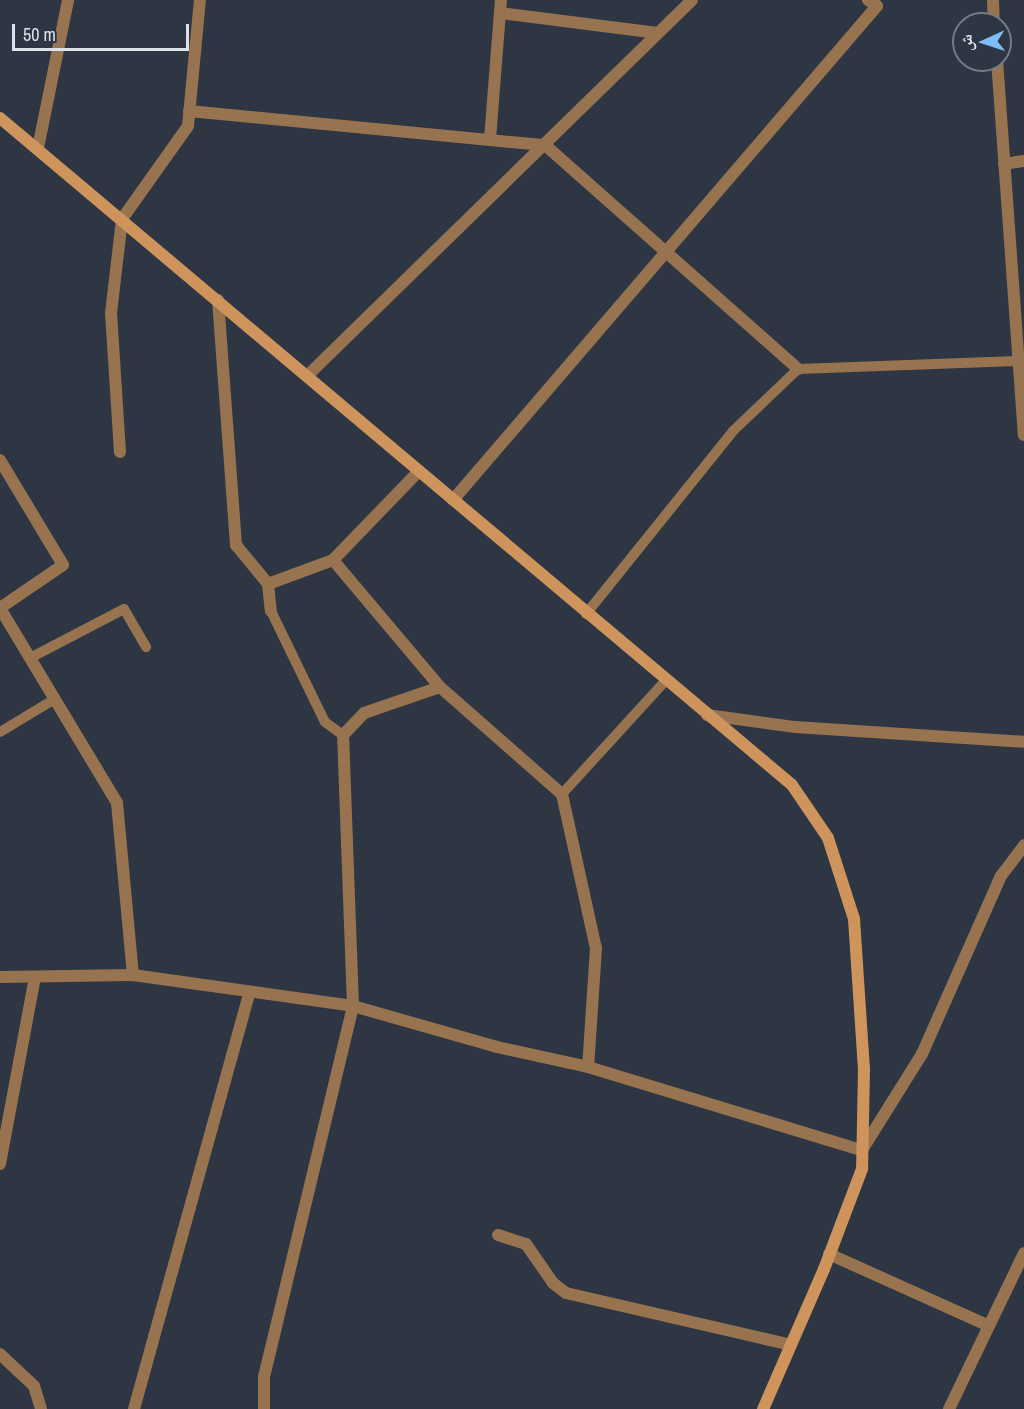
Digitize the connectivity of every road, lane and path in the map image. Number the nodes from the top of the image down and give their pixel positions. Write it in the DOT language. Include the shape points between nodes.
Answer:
graph roads {
  1 [pos="68,0"];
  2 [pos="200,0"];
  3 [pos="501,0"];
  4 [pos="692,0"];
  5 [pos="868,0"];
  6 [pos="500,13"];
  7 [pos="658,33"];
  8 [pos="998,72"];
  9 [pos="189,111"];
  10 [pos="0,118"];
  11 [pos="490,140"];
  12 [pos="545,145"];
  13 [pos="38,148"];
  14 [pos="1024,160"];
  15 [pos="1004,164"];
  16 [pos="122,219"];
  17 [pos="666,252"];
  18 [pos="218,300"];
  19 [pos="1017,362"];
  20 [pos="798,369"];
  21 [pos="307,376"];
  22 [pos="1022,391"];
  23 [pos="1024,435"];
  24 [pos="120,452"];
  25 [pos="0,460"];
  26 [pos="418,471"];
  27 [pos="453,500"];
  28 [pos="333,560"];
  29 [pos="268,584"];
  30 [pos="271,611"];
  31 [pos="586,614"];
  32 [pos="146,647"];
  33 [pos="30,658"];
  34 [pos="666,680"];
  35 [pos="440,687"];
  36 [pos="55,699"];
  37 [pos="707,715"];
  38 [pos="0,732"];
  39 [pos="343,735"];
  40 [pos="1024,742"];
  41 [pos="562,794"];
  42 [pos="1024,845"];
  43 [pos="133,975"];
  44 [pos="0,977"];
  45 [pos="34,977"];
  46 [pos="250,992"];
  47 [pos="353,1006"];
  48 [pos="588,1067"];
  49 [pos="862,1150"];
  50 [pos="0,1164"];
  51 [pos="498,1235"];
  52 [pos="1024,1253"];
  53 [pos="829,1254"];
  54 [pos="989,1326"];
  55 [pos="791,1345"];
  56 [pos="0,1354"];
  57 [pos="41,1409"];
  58 [pos="134,1409"];
  59 [pos="264,1409"];
  60 [pos="763,1409"];
  61 [pos="949,1409"];
  1 -- 13 [label="street"];
  2 -- 9 [label="street"];
  3 -- 6 [label="street"];
  4 -- 7 [label="street"];
  5 -- 17 [label="street" via="877,6"];
  6 -- 7 [label="street"];
  6 -- 11 [label="street"];
  7 -- 12 [label="street"];
  8 -- 15 [label="street"];
  9 -- 11 [label="street"];
  9 -- 16 [label="street" via="188,126"];
  10 -- 13 [label="street"];
  11 -- 12 [label="street"];
  12 -- 17 [label="street"];
  12 -- 21 [label="street"];
  13 -- 16 [label="street"];
  14 -- 15 [label="street"];
  15 -- 19 [label="street"];
  16 -- 18 [label="street"];
  16 -- 24 [label="street" via="111,313"];
  17 -- 20 [label="street"];
  17 -- 27 [label="street"];
  18 -- 21 [label="street"];
  18 -- 29 [label="street" via="237,545"];
  19 -- 20 [label="lane"];
  19 -- 22 [label="street"];
  20 -- 31 [label="lane" via="733,431"];
  21 -- 26 [label="street"];
  22 -- 23 [label="street"];
  25 -- 33 [label="street" via="63,565 0,608"];
  26 -- 27 [label="street"];
  26 -- 28 [label="street"];
  27 -- 31 [label="street"];
  28 -- 29 [label="street"];
  28 -- 35 [label="street"];
  29 -- 30 [label="street"];
  30 -- 39 [label="lane" via="325,722"];
  31 -- 34 [label="street"];
  32 -- 33 [label="lane" via="124,609"];
  33 -- 36 [label="street"];
  34 -- 37 [label="street"];
  34 -- 41 [label="lane"];
  35 -- 39 [label="street" via="364,713"];
  35 -- 41 [label="street"];
  36 -- 38 [label="lane"];
  36 -- 43 [label="street" via="117,803"];
  37 -- 40 [label="street" via="795,728"];
  37 -- 49 [label="street" via="792,785 828,838 844,877 854,919 861,1009"];
  39 -- 47 [label="street"];
  41 -- 48 [label="street" via="596,948"];
  42 -- 49 [label="street" via="1001,876 922,1054"];
  43 -- 45 [label="street"];
  43 -- 46 [label="street"];
  44 -- 45 [label="street"];
  45 -- 50 [label="street"];
  46 -- 47 [label="street"];
  46 -- 58 [label="street"];
  47 -- 48 [label="street" via="497,1047"];
  47 -- 59 [label="street" via="264,1377"];
  48 -- 49 [label="street"];
  49 -- 53 [label="street" via="862,1169"];
  51 -- 55 [label="street" via="526,1244 553,1283 566,1293"];
  52 -- 54 [label="street"];
  53 -- 54 [label="street"];
  53 -- 55 [label="street"];
  54 -- 61 [label="street"];
  55 -- 60 [label="street"];
  56 -- 57 [label="street" via="33,1386"];
}
